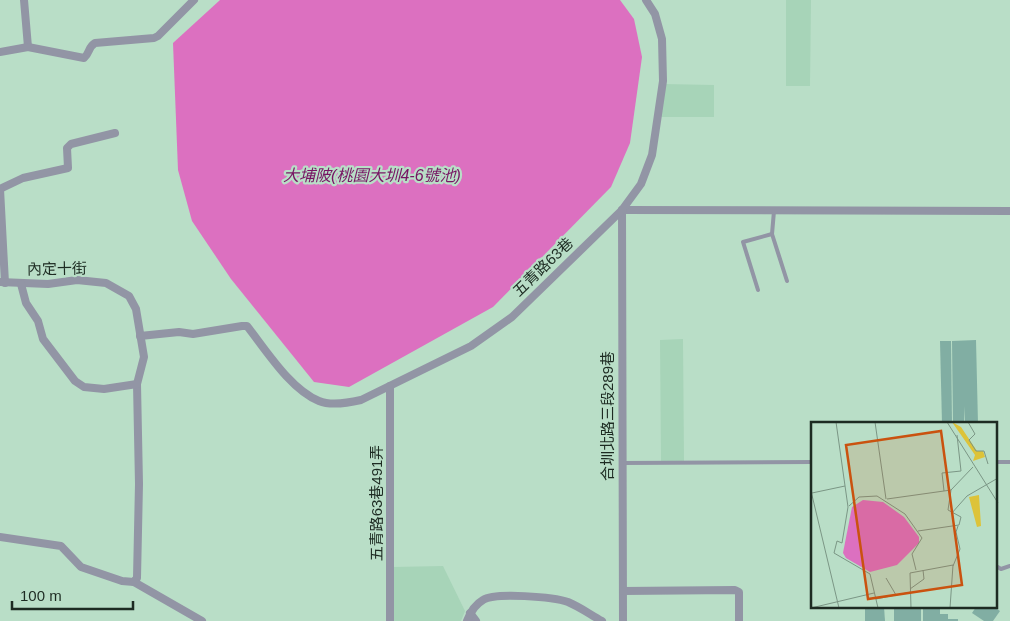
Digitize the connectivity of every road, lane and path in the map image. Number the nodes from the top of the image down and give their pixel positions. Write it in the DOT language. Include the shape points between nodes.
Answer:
graph roads {
  1 [pos="24,0"];
  2 [pos="194,0"];
  3 [pos="646,0"];
  4 [pos="28,48"];
  5 [pos="0,52"];
  6 [pos="115,134"];
  7 [pos="0,189"];
  8 [pos="622,210"];
  9 [pos="774,211"];
  10 [pos="1010,211"];
  11 [pos="772,234"];
  12 [pos="787,281"];
  13 [pos="2,282"];
  14 [pos="21,284"];
  15 [pos="758,290"];
  16 [pos="140,336"];
  17 [pos="138,384"];
  18 [pos="390,386"];
  19 [pos="622,462"];
  20 [pos="811,462"];
  21 [pos="0,537"];
  22 [pos="136,580"];
  23 [pos="623,591"];
  24 [pos="468,617"];
  25 [pos="202,621"];
  26 [pos="390,621"];
  27 [pos="476,621"];
  28 [pos="602,621"];
  29 [pos="624,621"];
  30 [pos="739,621"];
  1 -- 4 [label="street"];
  2 -- 4 [label="street" via="154,38 95,43 84,58"];
  3 -- 8 [label="street, 五青路63巷" via="655,14 662,39 663,81 652,155 641,184"];
  4 -- 5 [label="street"];
  6 -- 7 [label="street" via="71,144 67,148 68,168 24,178"];
  7 -- 13 [label="street"];
  8 -- 9 [label="street"];
  8 -- 18 [label="street, 五青路63巷" via="512,317 471,346"];
  8 -- 19 [label="street, 合圳北路三段289巷"];
  9 -- 10 [label="street"];
  9 -- 11 [label="lane"];
  11 -- 12 [label="lane"];
  11 -- 15 [label="lane" via="743,242"];
  13 -- 14 [label="street, 內定十街"];
  14 -- 16 [label="street, 內定十街" via="77,280 106,283 129,296 136,310"];
  14 -- 17 [label="street" via="43,339 75,381 84,387 104,389"];
  16 -- 17 [label="street, 內定十街" via="144,357"];
  16 -- 18 [label="street, 五青路63巷" via="179,332 193,334 247,326 291,381 320,401 344,403 361,400"];
  17 -- 22 [label="street, 內定十街" via="140,484"];
  18 -- 26 [label="street, 五青路63巷491弄"];
  19 -- 20 [label="lane"];
  19 -- 23 [label="street, 合圳北路三段289巷"];
  21 -- 22 [label="street" via="61,546 81,567 122,581"];
  22 -- 25 [label="street"];
  23 -- 29 [label="street, 合圳北路三段289巷"];
  23 -- 30 [label="street" via="736,590 739,592"];
  24 -- 27 [label="street"];
  24 -- 28 [label="street" via="483,600 496,596 533,597 568,602"];
}
